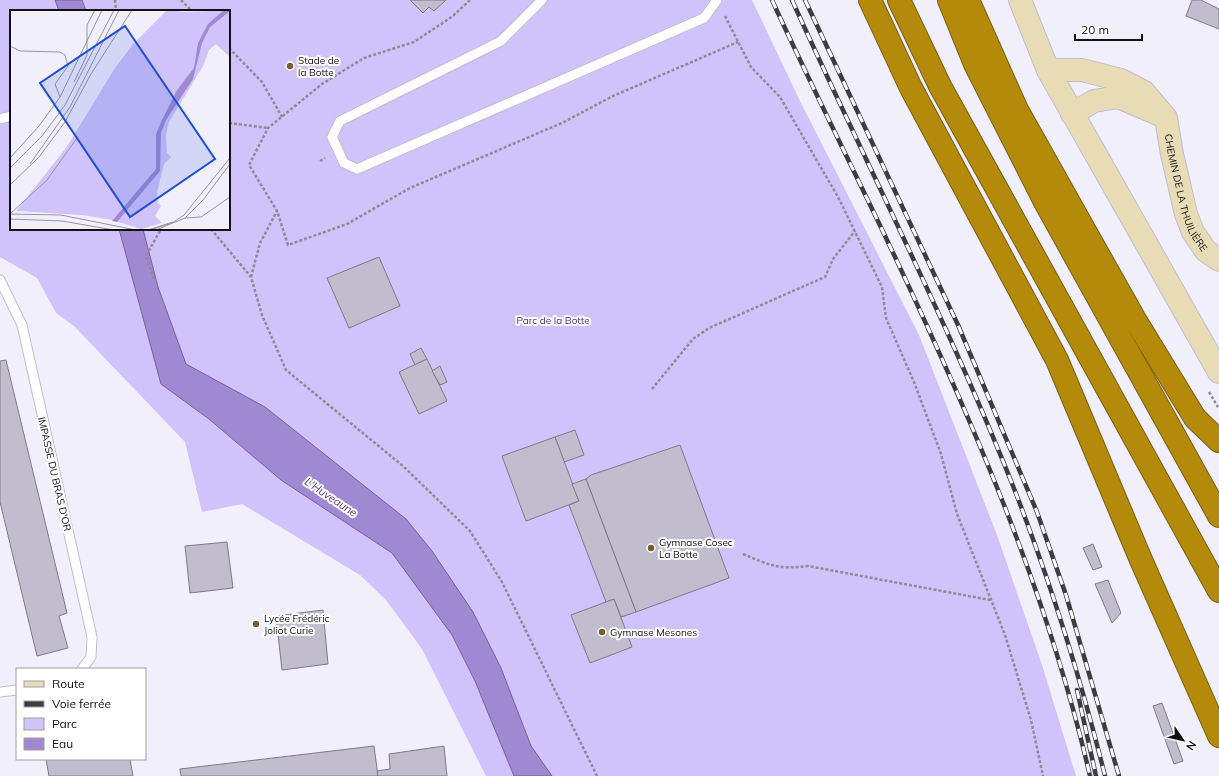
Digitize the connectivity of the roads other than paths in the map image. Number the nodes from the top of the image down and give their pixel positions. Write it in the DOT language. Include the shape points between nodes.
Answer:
graph roads {
  1 [pos="542,0"];
  2 [pos="717,0"];
  3 [pos="870,0"];
  4 [pos="899,0"];
  5 [pos="950,0"];
  6 [pos="968,0"];
  7 [pos="1020,0"];
  8 [pos="1048,70"];
  9 [pos="1072,114"];
  10 [pos="10,116"];
  11 [pos="1166,118"];
  12 [pos="0,119"];
  13 [pos="1219,260"];
  14 [pos="0,280"];
  15 [pos="1219,372"];
  16 [pos="1219,441"];
  17 [pos="1219,516"];
  18 [pos="1219,591"];
  19 [pos="83,668"];
  20 [pos="16,690"];
  21 [pos="0,692"];
  22 [pos="1219,736"];
  1 -- 2 [label="lane" via="501,41 340,121 332,138 344,163 357,169 704,18"];
  3 -- 22 [label="highway" via="911,88 1057,360"];
  4 -- 18 [label="highway" via="940,86"];
  5 -- 17 [label="highway" via="975,64 1045,202"];
  6 -- 16 [label="highway" via="1017,110 1134,318 1195,418"];
  7 -- 8 [label="main road"];
  8 -- 9 [label="main road"];
  8 -- 11 [label="main road" via="1082,70 1121,80 1144,92"];
  9 -- 11 [label="main road" via="1094,101 1118,97"];
  9 -- 15 [label="main road"];
  10 -- 12 [label="lane"];
  11 -- 13 [label="main road, CHEMIN DE LA THUILIÈRE" via="1186,214 1193,232 1206,251"];
  14 -- 19 [label="lane, IMPASSE DU BRAS D'OR" via="22,324 92,637 91,657"];
  20 -- 21 [label="lane"];
}
